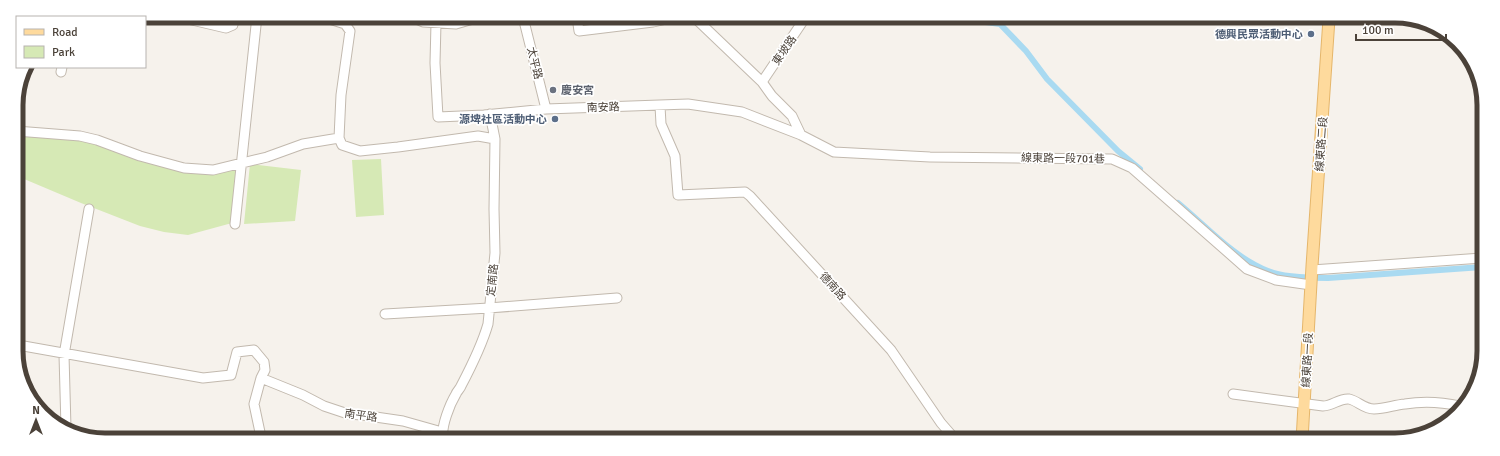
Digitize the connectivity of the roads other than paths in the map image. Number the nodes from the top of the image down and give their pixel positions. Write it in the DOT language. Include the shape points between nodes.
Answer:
graph roads {
  1 [pos="205,23"];
  2 [pos="233,23"];
  3 [pos="256,23"];
  4 [pos="342,23"];
  5 [pos="436,23"];
  6 [pos="459,23"];
  7 [pos="525,23"];
  8 [pos="578,23"];
  9 [pos="646,23"];
  10 [pos="700,23"];
  11 [pos="802,23"];
  12 [pos="1329,23"];
  13 [pos="345,24"];
  14 [pos="762,82"];
  15 [pos="660,106"];
  16 [pos="546,109"];
  17 [pos="490,114"];
  18 [pos="23,132"];
  19 [pos="801,135"];
  20 [pos="339,138"];
  21 [pos="495,139"];
  22 [pos="242,163"];
  23 [pos="89,209"];
  24 [pos="236,224"];
  25 [pos="1477,259"];
  26 [pos="1312,279"];
  27 [pos="617,298"];
  28 [pos="489,308"];
  29 [pos="385,314"];
  30 [pos="23,347"];
  31 [pos="64,355"];
  32 [pos="261,378"];
  33 [pos="1233,394"];
  34 [pos="1305,403"];
  35 [pos="1457,405"];
  36 [pos="66,423"];
  37 [pos="260,433"];
  38 [pos="436,433"];
  39 [pos="443,433"];
  40 [pos="950,433"];
  41 [pos="1303,433"];
  1 -- 2 [label="street" via="226,28"];
  3 -- 22 [label="street"];
  4 -- 13 [label="street"];
  5 -- 6 [label="street"];
  5 -- 17 [label="street, 南安路" via="438,117"];
  7 -- 16 [label="street, 太平路"];
  8 -- 9 [label="street" via="579,31"];
  10 -- 14 [label="street"];
  11 -- 14 [label="street, 東坡路"];
  12 -- 26 [label="main road, 線東路二段"];
  13 -- 20 [label="street" via="350,31 341,95"];
  14 -- 19 [label="street" via="792,116"];
  15 -- 16 [label="street, 南安路"];
  15 -- 19 [label="street, 南安路" via="688,104 742,112"];
  15 -- 40 [label="street, 德南路" via="661,124 675,156 678,195 745,192 750,196 891,350"];
  16 -- 17 [label="street, 南安路"];
  17 -- 21 [label="street, 定南路"];
  18 -- 22 [label="street" via="80,136 184,168 213,170"];
  19 -- 26 [label="street, 線東路一段701巷" via="834,152 930,157 1112,159 1132,168 1247,269 1276,280"];
  20 -- 21 [label="street" via="342,145 360,151 478,136"];
  20 -- 22 [label="street" via="303,144"];
  21 -- 28 [label="street, 定南路" via="495,253"];
  22 -- 24 [label="street"];
  23 -- 31 [label="street"];
  25 -- 26 [label="street, 線東路一段701巷"];
  26 -- 34 [label="main road, 線東路一段"];
  27 -- 28 [label="street"];
  28 -- 29 [label="street"];
  28 -- 39 [label="street, 定南路" via="485,334 456,394"];
  30 -- 31 [label="street"];
  31 -- 32 [label="street" via="203,378 231,375 237,352 254,350 264,362 265,370"];
  31 -- 36 [label="street"];
  32 -- 37 [label="street" via="254,404"];
  32 -- 38 [label="street, 南平路" via="348,414 403,421"];
  33 -- 34 [label="street"];
  34 -- 35 [label="street" via="1329,406 1347,399 1373,410 1420,402"];
  34 -- 41 [label="main road, 線東路一段"];
}
